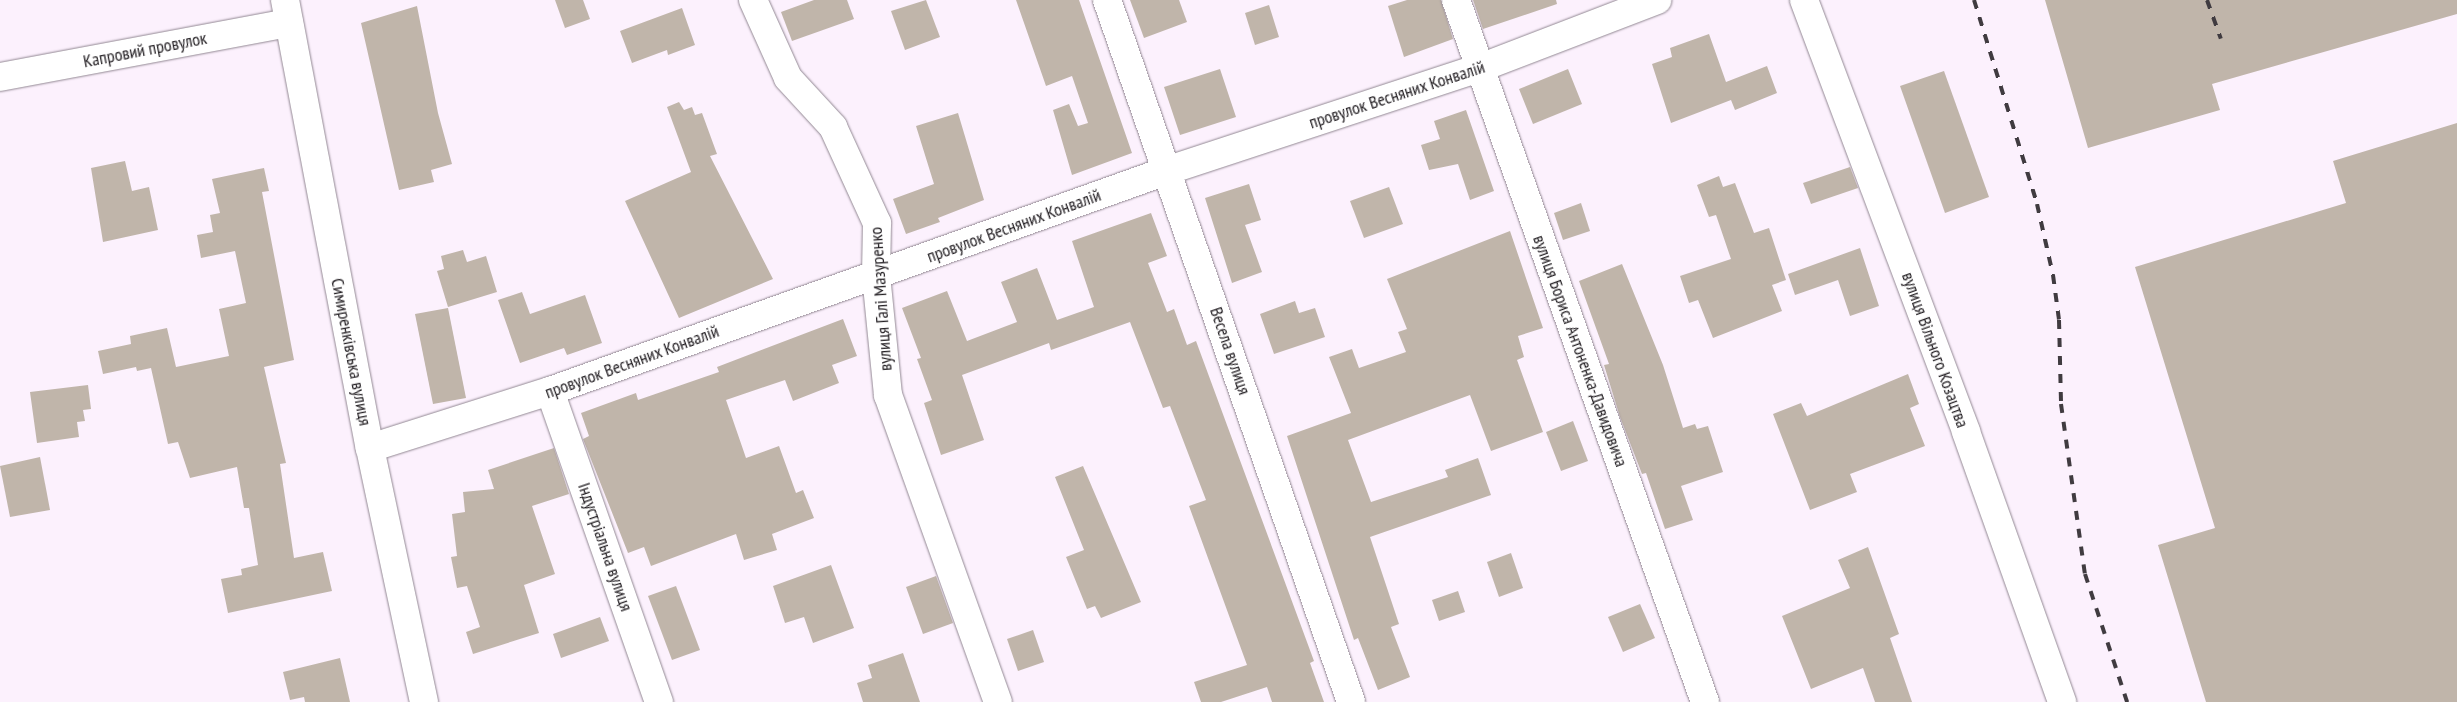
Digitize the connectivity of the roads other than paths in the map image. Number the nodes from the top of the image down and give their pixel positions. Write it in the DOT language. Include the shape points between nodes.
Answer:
graph roads {
  1 [pos="753,0"];
  2 [pos="1107,0"];
  3 [pos="1456,0"];
  4 [pos="1656,0"];
  5 [pos="1804,0"];
  6 [pos="287,12"];
  7 [pos="1480,68"];
  8 [pos="0,77"];
  9 [pos="1169,170"];
  10 [pos="876,275"];
  11 [pos="550,391"];
  12 [pos="370,448"];
  13 [pos="424,702"];
  14 [pos="659,702"];
  15 [pos="998,702"];
  16 [pos="1350,702"];
  17 [pos="1705,702"];
  18 [pos="2062,702"];
  1 -- 10 [label="street, вулиця Галі Мазуренко" via="788,78 833,127 866,193 877,223"];
  2 -- 9 [label="street, Весела вулиця"];
  3 -- 7 [label="street, вулиця Бориса Антоненка-Давидовича"];
  4 -- 7 [label="street, провулок Весняних Конвалій"];
  5 -- 18 [label="street, вулиця Вільного Козацтва" via="1963,423"];
  6 -- 8 [label="street, Капровий провулок"];
  6 -- 12 [label="street, Симиренківська вулиця"];
  7 -- 9 [label="street, провулок Весняних Конвалій"];
  7 -- 17 [label="street, вулиця Бориса Антоненка-Давидовича"];
  9 -- 10 [label="street, провулок Весняних Конвалій"];
  9 -- 16 [label="street, Весела вулиця"];
  10 -- 11 [label="street, провулок Весняних Конвалій"];
  10 -- 15 [label="street, вулиця Галі Мазуренко" via="888,395"];
  11 -- 12 [label="street, провулок Весняних Конвалій"];
  11 -- 14 [label="street, Індустріальна вулиця"];
  12 -- 13 [label="street, Симиренківська вулиця"];
}
